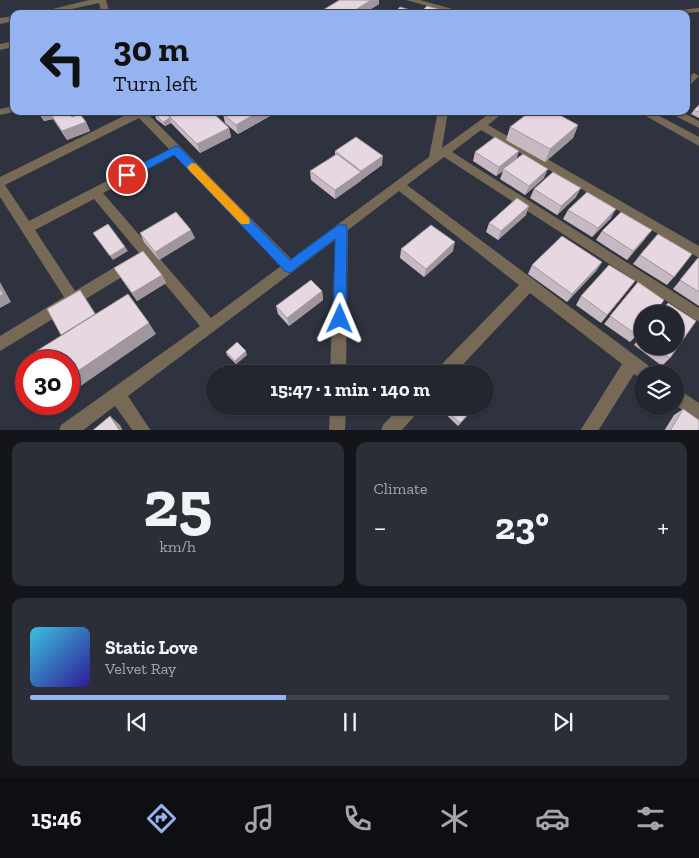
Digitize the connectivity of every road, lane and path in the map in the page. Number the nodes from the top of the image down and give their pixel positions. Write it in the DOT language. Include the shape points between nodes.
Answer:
graph roads {
  1 [pos="101,0"];
  2 [pos="344,0"];
  3 [pos="410,0"];
  4 [pos="55,10"];
  5 [pos="328,10"];
  6 [pos="459,10"];
  7 [pos="694,76"];
  8 [pos="690,80"];
  9 [pos="134,115"];
  10 [pos="143,115"];
  11 [pos="443,115"];
  12 [pos="495,115"];
  13 [pos="658,115"];
  14 [pos="678,115"];
  15 [pos="481,125"];
  16 [pos="699,125"];
  17 [pos="699,142"];
  18 [pos="176,150"];
  19 [pos="439,155"];
  20 [pos="0,182"];
  21 [pos="399,185"];
  22 [pos="0,187"];
  23 [pos="94,192"];
  24 [pos="27,228"];
  25 [pos="342,228"];
  26 [pos="699,253"];
  27 [pos="146,255"];
  28 [pos="290,267"];
  29 [pos="529,284"];
  30 [pos="72,299"];
  31 [pos="699,316"];
  32 [pos="210,327"];
  33 [pos="0,344"];
  34 [pos="632,363"];
  35 [pos="338,365"];
  36 [pos="452,365"];
  37 [pos="635,365"];
  38 [pos="117,394"];
  39 [pos="684,402"];
  40 [pos="699,413"];
  41 [pos="338,415"];
  42 [pos="403,415"];
  43 [pos="67,430"];
  44 [pos="143,430"];
  45 [pos="337,430"];
  46 [pos="389,430"];
  47 [pos="588,430"];
  1 -- 4 [label="street"];
  2 -- 5 [label="street"];
  3 -- 6 [label="street"];
  7 -- 8 [label="street"];
  9 -- 20 [label="street"];
  10 -- 18 [label="street"];
  11 -- 19 [label="street"];
  12 -- 15 [label="street"];
  13 -- 17 [label="street"];
  14 -- 16 [label="street"];
  15 -- 19 [label="street"];
  15 -- 26 [label="street"];
  18 -- 23 [label="street"];
  18 -- 28 [label="street"];
  19 -- 21 [label="street"];
  19 -- 31 [label="street"];
  21 -- 25 [label="street"];
  21 -- 29 [label="street"];
  22 -- 24 [label="street"];
  23 -- 24 [label="street"];
  23 -- 27 [label="street"];
  24 -- 30 [label="street"];
  25 -- 28 [label="street"];
  25 -- 35 [label="street"];
  27 -- 30 [label="street"];
  27 -- 32 [label="street"];
  28 -- 32 [label="street"];
  29 -- 34 [label="street"];
  29 -- 36 [label="street"];
  30 -- 33 [label="street"];
  32 -- 38 [label="street"];
  34 -- 37 [label="street"];
  34 -- 47 [label="street"];
  38 -- 43 [label="street"];
  38 -- 44 [label="street"];
  39 -- 40 [label="street"];
  41 -- 45 [label="street"];
  42 -- 46 [label="street"];
}
